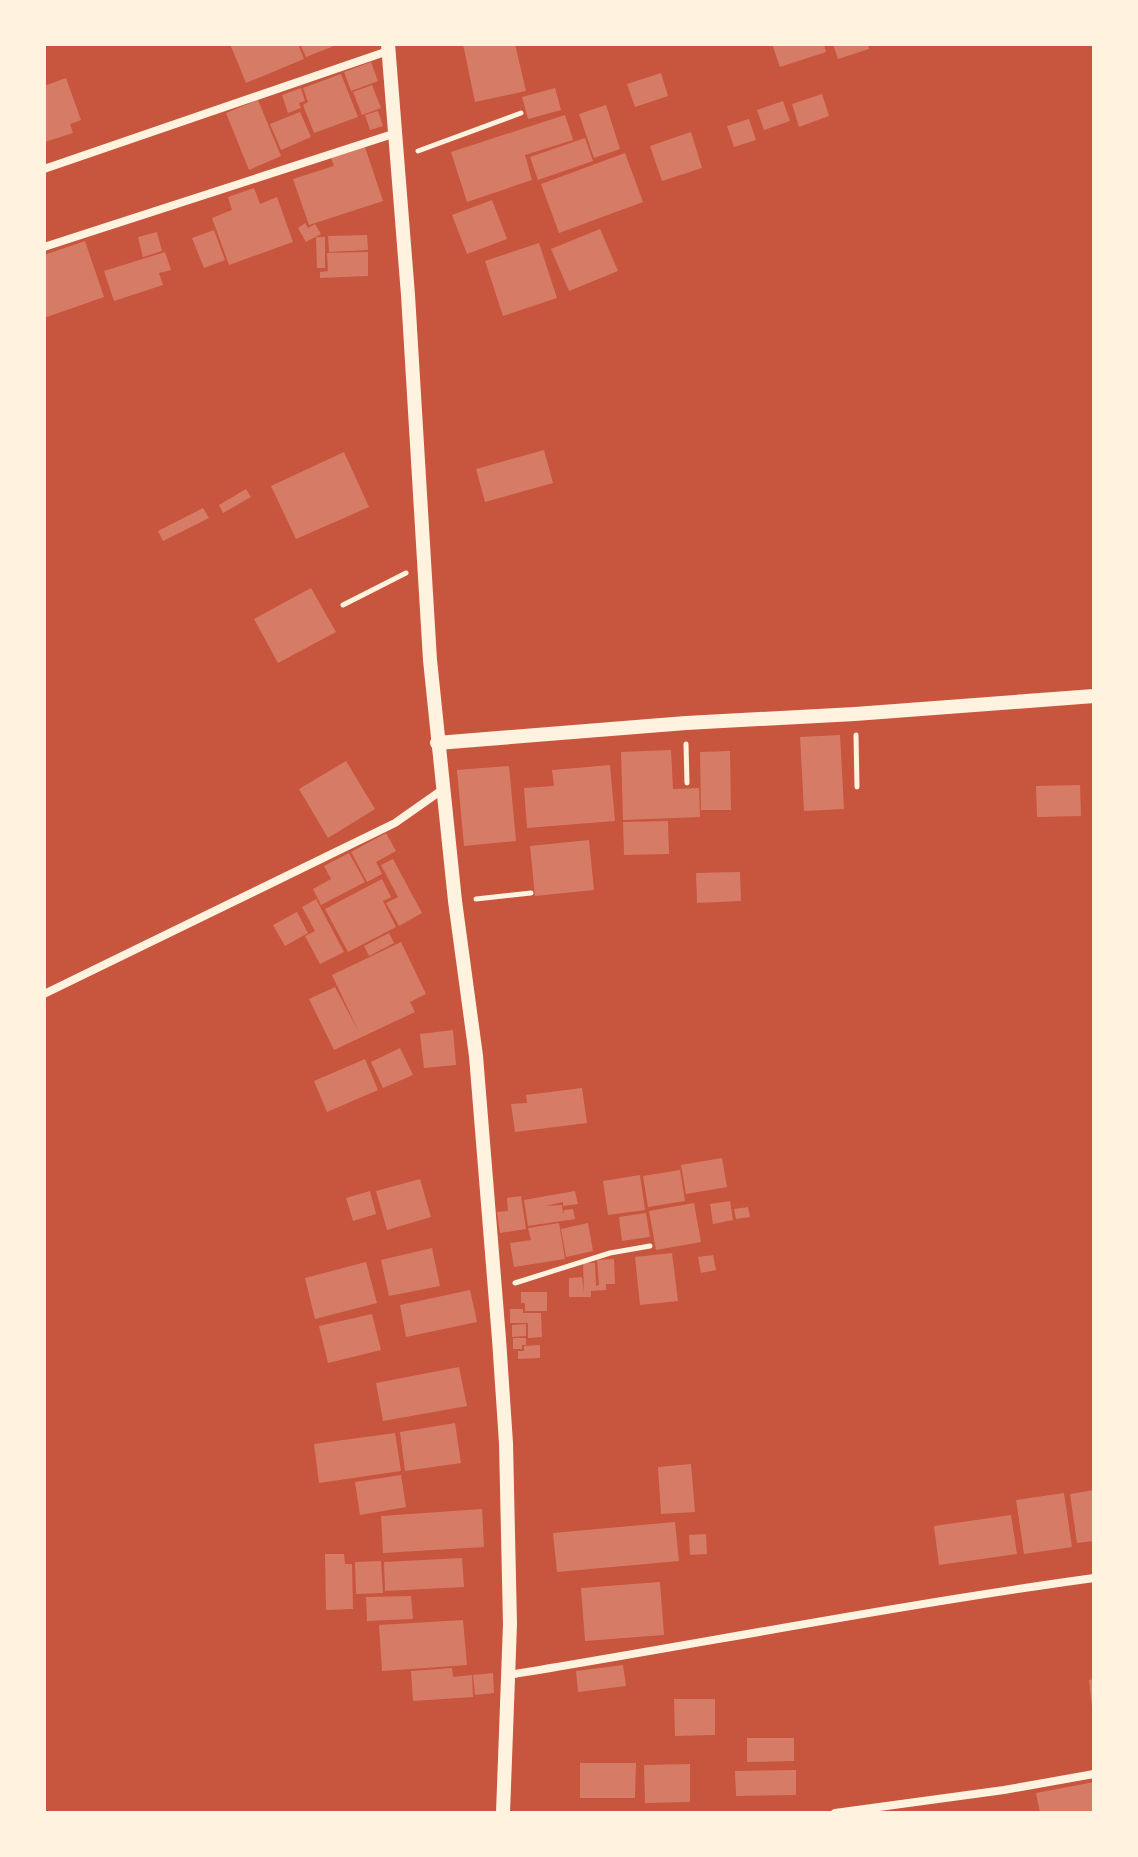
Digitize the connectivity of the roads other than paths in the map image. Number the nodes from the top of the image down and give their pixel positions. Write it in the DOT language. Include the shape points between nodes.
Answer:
graph roads {
  1 [pos="388,48"];
  2 [pos="396,133"];
  3 [pos="44,169"];
  4 [pos="44,247"];
  5 [pos="1094,696"];
  6 [pos="437,743"];
  7 [pos="442,790"];
  8 [pos="44,994"];
  9 [pos="1094,1578"];
  10 [pos="509,1675"];
  11 [pos="1094,1774"];
  12 [pos="503,1813"];
  13 [pos="835,1813"];
  1 -- 2 [label="street"];
  1 -- 3 [label="street"];
  2 -- 4 [label="street"];
  2 -- 6 [label="street"];
  5 -- 6 [label="street"];
  6 -- 7 [label="street"];
  7 -- 8 [label="street" via="395,823"];
  7 -- 10 [label="street" via="476,1056 496,1290 508,1516"];
  9 -- 10 [label="street"];
  10 -- 12 [label="street"];
  11 -- 13 [label="street"];
}
